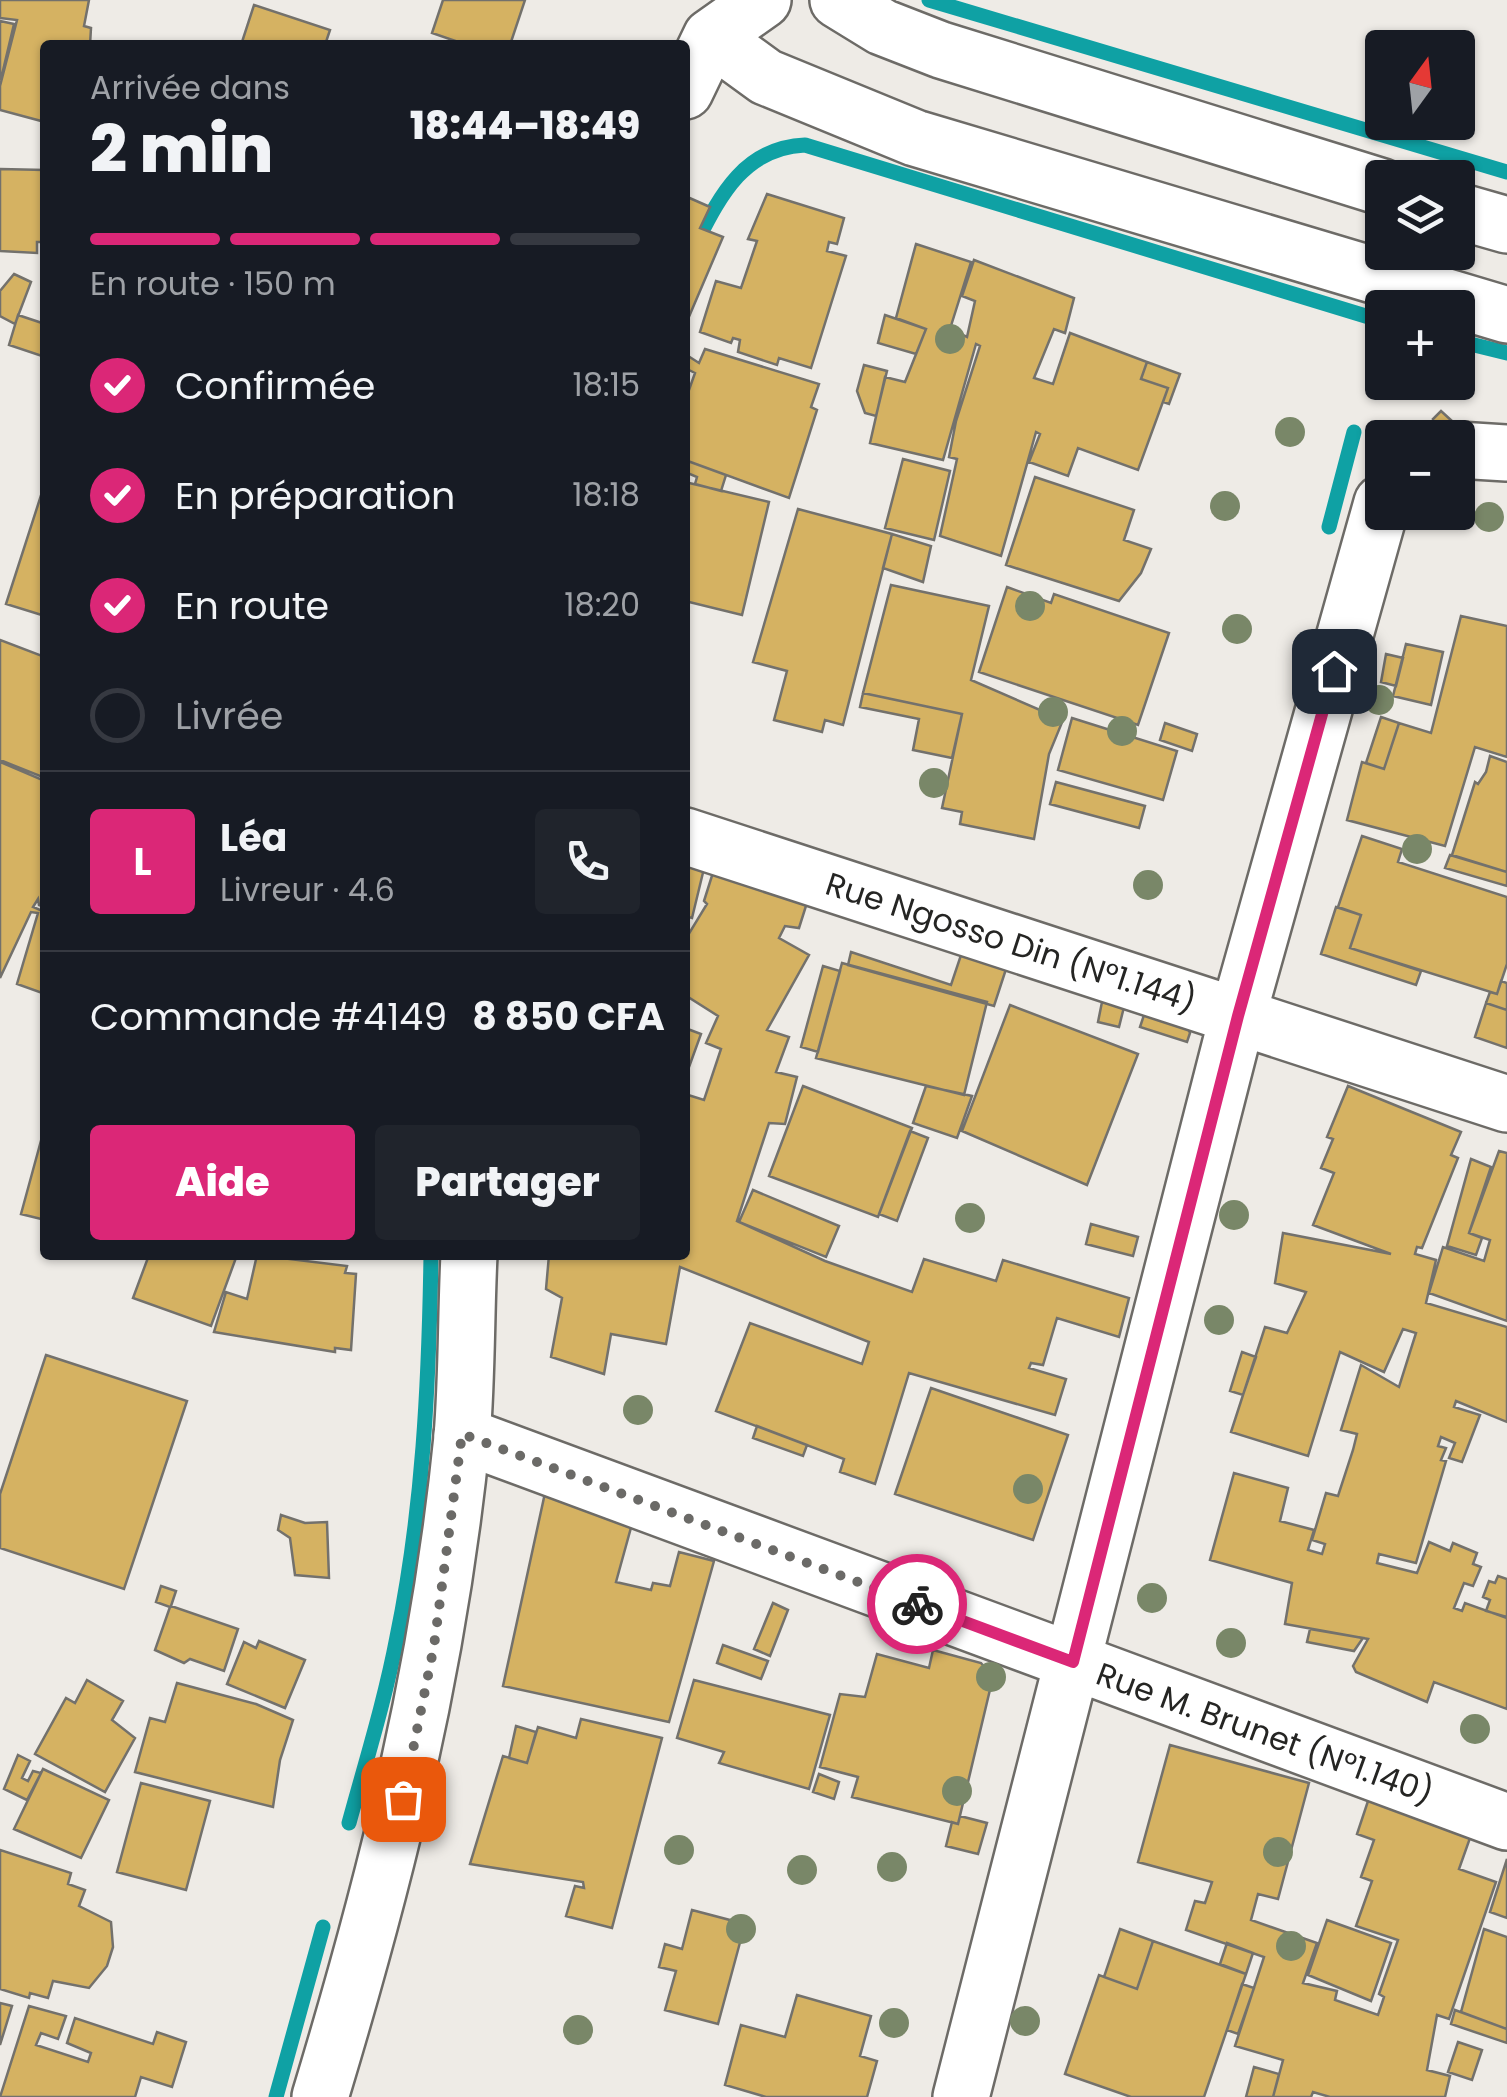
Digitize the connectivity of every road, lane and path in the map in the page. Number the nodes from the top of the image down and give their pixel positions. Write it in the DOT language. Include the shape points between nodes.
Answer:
graph roads {
  1 [pos="763,0"];
  2 [pos="838,0"];
  3 [pos="705,18"];
  4 [pos="690,73"];
  5 [pos="1365,182"];
  6 [pos="1475,215"];
  7 [pos="1507,225"];
  8 [pos="1507,315"];
  9 [pos="1475,451"];
  10 [pos="1507,453"];
  11 [pos="1374,530"];
  12 [pos="690,838"];
  13 [pos="1238,1016"];
  14 [pos="1507,1104"];
  15 [pos="469,1260"];
  16 [pos="462,1434"];
  17 [pos="1073,1662"];
  18 [pos="1507,1822"];
  19 [pos="320,2097"];
  20 [pos="961,2097"];
  1 -- 3 [label="street"];
  2 -- 5 [label="street" via="882,27 941,50"];
  3 -- 4 [label="street"];
  3 -- 8 [label="street" via="766,77 915,138"];
  6 -- 7 [label="street"];
  9 -- 10 [label="street"];
  11 -- 13 [label="street"];
  12 -- 13 [label="street, Rue Ngosso Din (N°1.144)"];
  13 -- 14 [label="street, Rue Ngosso Din (N°1.144)"];
  13 -- 17 [label="street"];
  15 -- 16 [label="street"];
  16 -- 17 [label="street, Rue M. Brunet (N°1.140)"];
  16 -- 19 [label="street" via="411,1765 379,1901"];
  17 -- 18 [label="street, Rue M. Brunet (N°1.140)"];
  17 -- 20 [label="street"];
}
